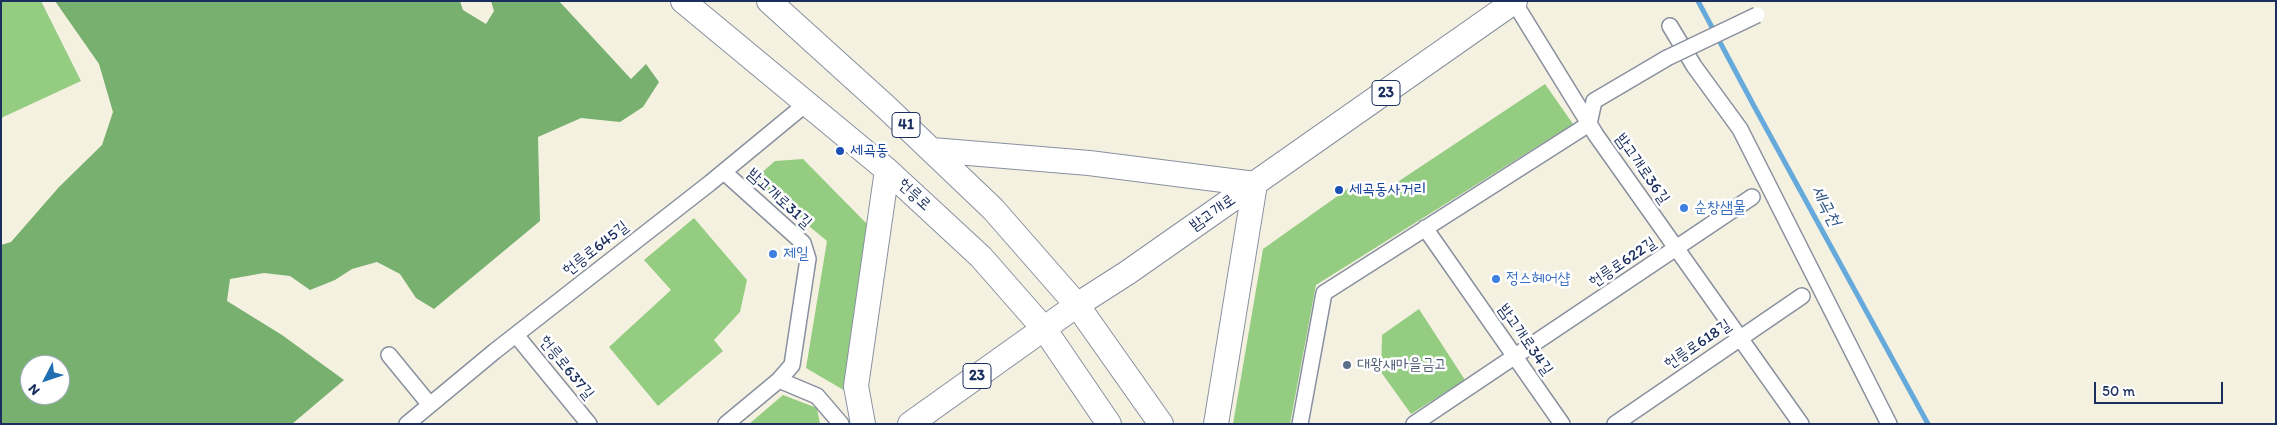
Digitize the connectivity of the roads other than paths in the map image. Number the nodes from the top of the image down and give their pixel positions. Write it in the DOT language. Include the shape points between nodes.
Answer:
graph roads {
  1 [pos="683,1"];
  2 [pos="769,1"];
  3 [pos="1515,2"];
  4 [pos="1756,15"];
  5 [pos="1670,26"];
  6 [pos="807,103"];
  7 [pos="1589,124"];
  8 [pos="932,150"];
  9 [pos="887,170"];
  10 [pos="724,172"];
  11 [pos="1256,184"];
  12 [pos="1752,197"];
  13 [pos="1425,228"];
  14 [pos="1677,248"];
  15 [pos="1802,296"];
  16 [pos="1077,305"];
  17 [pos="1045,330"];
  18 [pos="516,335"];
  19 [pos="1740,337"];
  20 [pos="389,356"];
  21 [pos="1515,356"];
  22 [pos="779,380"];
  23 [pos="430,405"];
  24 [pos="408,424"];
  25 [pos="589,424"];
  26 [pos="726,424"];
  27 [pos="841,424"];
  28 [pos="863,424"];
  29 [pos="910,424"];
  30 [pos="1109,424"];
  31 [pos="1161,424"];
  32 [pos="1216,424"];
  33 [pos="1300,424"];
  34 [pos="1414,424"];
  35 [pos="1562,424"];
  36 [pos="1615,424"];
  37 [pos="1802,424"];
  38 [pos="1889,424"];
  1 -- 6 [label="main road, 헌릉로"];
  2 -- 8 [label="main road, 41"];
  3 -- 7 [label="street, 밤고개로36길"];
  3 -- 11 [label="main road, 밤고개로 / 23"];
  4 -- 7 [label="street, bridge" via="1668,58 1594,101"];
  5 -- 38 [label="street" via="1694,66 1740,129"];
  6 -- 9 [label="main road, 헌릉로"];
  6 -- 10 [label="street, 헌릉로645길"];
  7 -- 13 [label="street"];
  7 -- 14 [label="street, 밤고개로36길"];
  8 -- 11 [label="main road" via="1089,163"];
  8 -- 16 [label="main road, 41" via="993,209"];
  9 -- 17 [label="main road, 헌릉로" via="981,257"];
  9 -- 28 [label="main road" via="856,386"];
  10 -- 18 [label="street, 헌릉로645길"];
  10 -- 22 [label="street, 밤고개로31길" via="803,243 808,259 792,365"];
  11 -- 16 [label="main road, 밤고개로 / 23"];
  11 -- 32 [label="main road"];
  12 -- 14 [label="street, 헌릉로622길"];
  13 -- 21 [label="street, 밤고개로34길"];
  13 -- 33 [label="street" via="1324,293"];
  14 -- 19 [label="street, 밤고개로36길"];
  14 -- 21 [label="street, 헌릉로622길"];
  15 -- 19 [label="street, 헌릉로618길"];
  16 -- 17 [label="main road, 밤고개로 / 23"];
  16 -- 31 [label="main road, 41"];
  17 -- 29 [label="main road, 밤고개로 / 23"];
  17 -- 30 [label="main road, 헌릉로"];
  18 -- 23 [label="street, 헌릉로645길"];
  18 -- 25 [label="street, 헌릉로637길"];
  19 -- 36 [label="street, 헌릉로618길"];
  19 -- 37 [label="street, 밤고개로36길"];
  20 -- 23 [label="street"];
  21 -- 34 [label="street, 헌릉로622길"];
  21 -- 35 [label="street, 밤고개로34길"];
  22 -- 26 [label="street"];
  22 -- 27 [label="street" via="817,396"];
  23 -- 24 [label="street, 헌릉로645길"];
}
